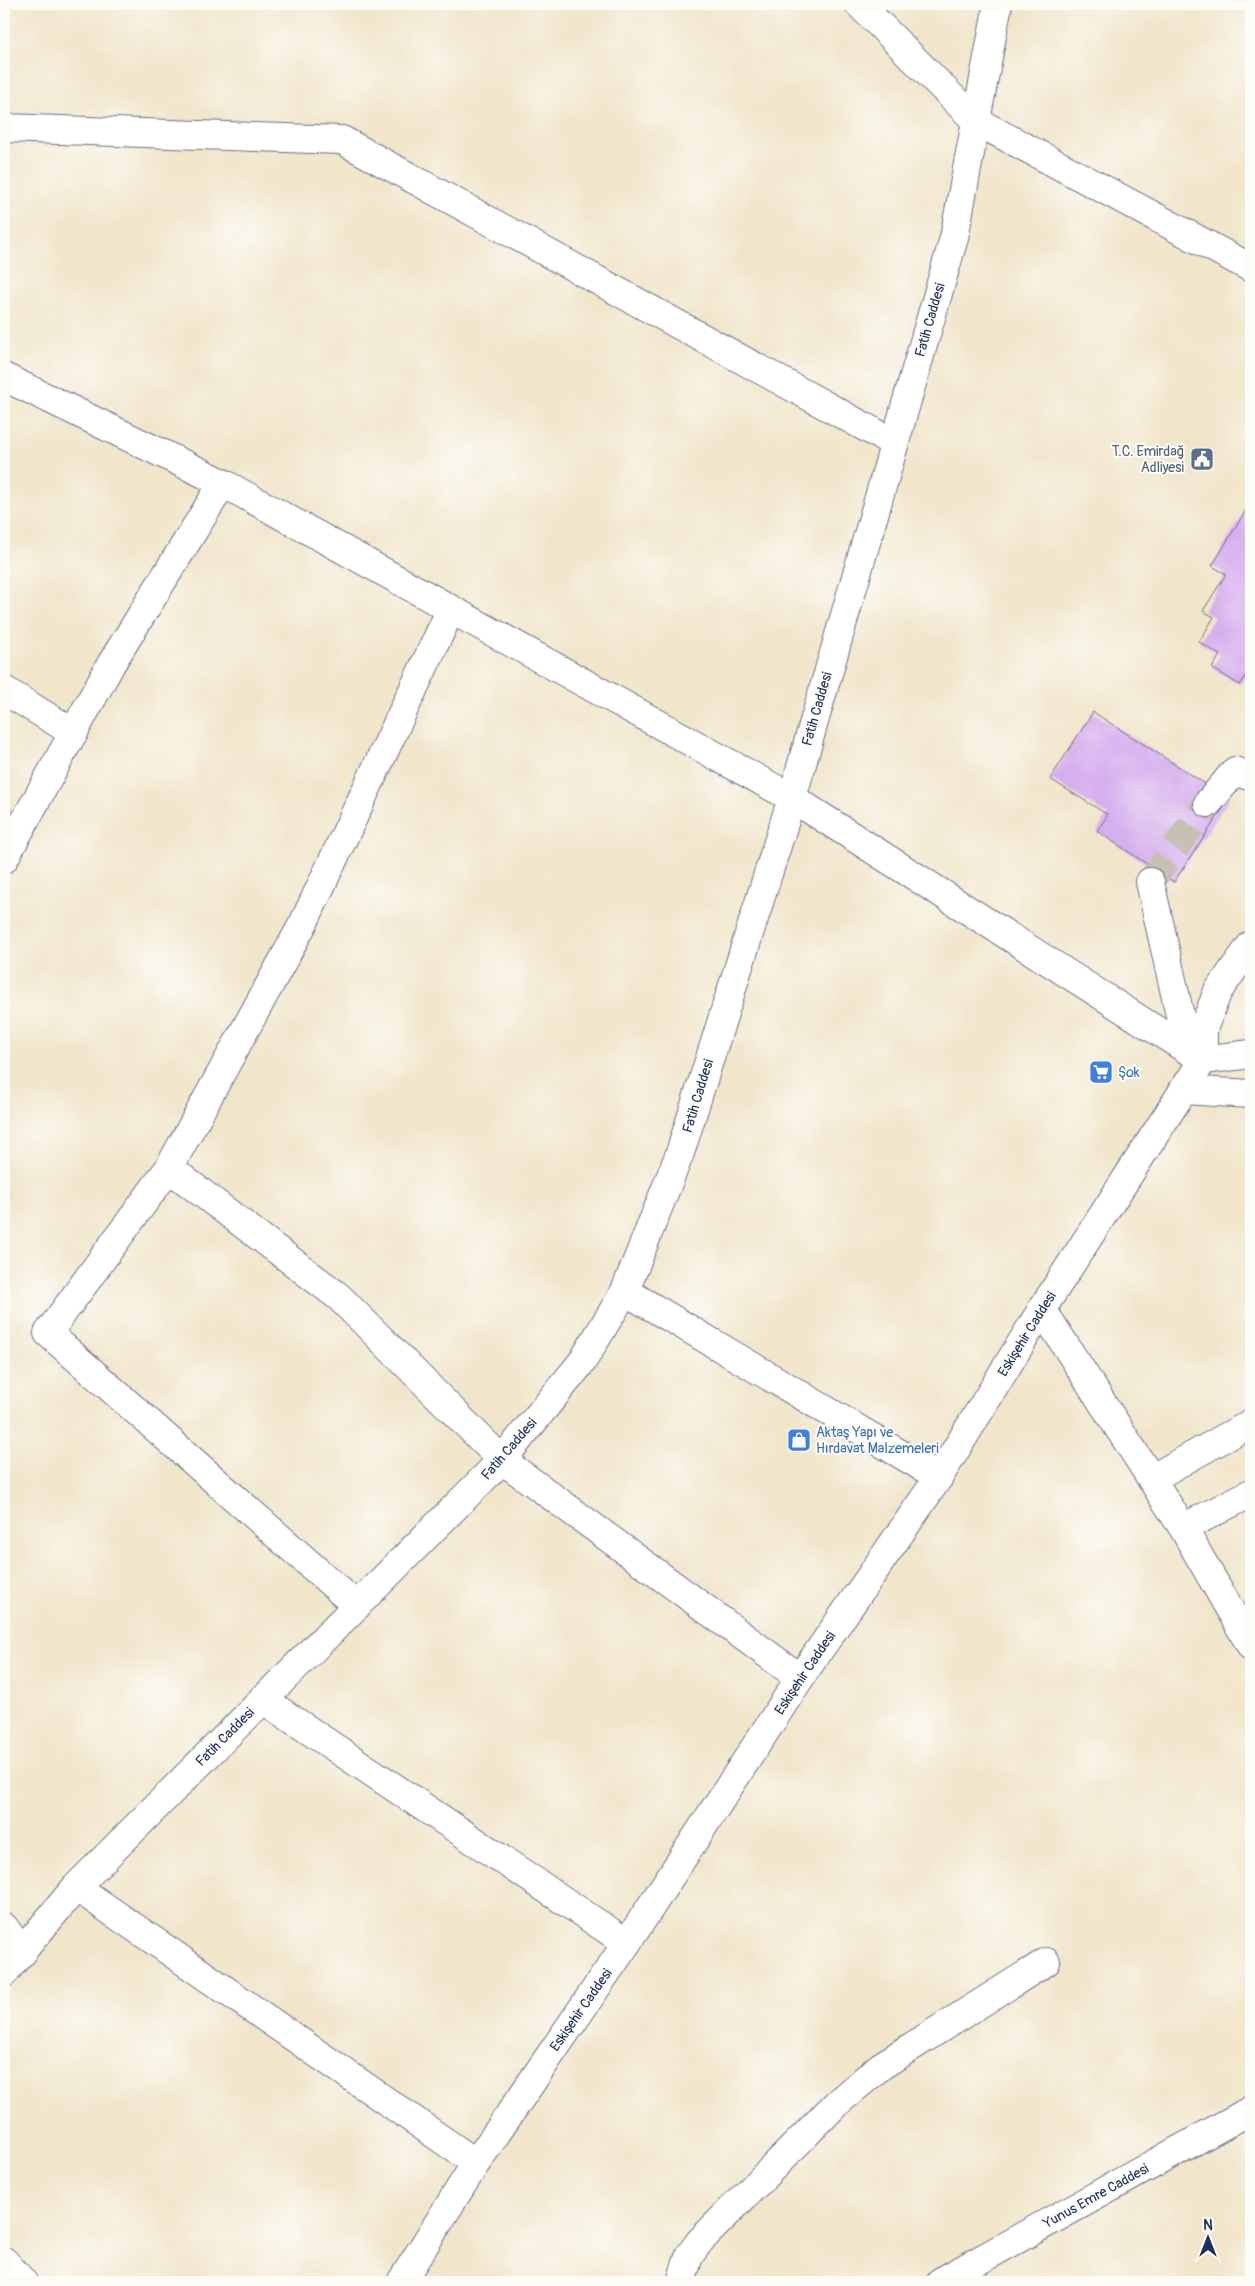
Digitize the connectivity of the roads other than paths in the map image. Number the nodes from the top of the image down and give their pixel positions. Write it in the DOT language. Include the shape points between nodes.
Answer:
graph roads {
  1 [pos="859,4"];
  2 [pos="998,4"];
  3 [pos="976,121"];
  4 [pos="4,128"];
  5 [pos="1251,268"];
  6 [pos="4,377"];
  7 [pos="894,443"];
  8 [pos="223,483"];
  9 [pos="451,609"];
  10 [pos="4,690"];
  11 [pos="74,732"];
  12 [pos="1251,778"];
  13 [pos="792,798"];
  14 [pos="1208,803"];
  15 [pos="4,859"];
  16 [pos="1150,882"];
  17 [pos="1251,946"];
  18 [pos="1251,1054"];
  19 [pos="1203,1060"];
  20 [pos="1183,1090"];
  21 [pos="1251,1094"];
  22 [pos="169,1168"];
  23 [pos="625,1291"];
  24 [pos="1042,1309"];
  25 [pos="1251,1424"];
  26 [pos="502,1460"];
  27 [pos="939,1477"];
  28 [pos="1151,1478"];
  29 [pos="1251,1493"];
  30 [pos="1183,1528"];
  31 [pos="357,1606"];
  32 [pos="1251,1646"];
  33 [pos="800,1678"];
  34 [pos="262,1699"];
  35 [pos="76,1887"];
  36 [pos="4,1927"];
  37 [pos="627,1943"];
  38 [pos="23,1952"];
  39 [pos="1046,1962"];
  40 [pos="4,1973"];
  41 [pos="1251,2110"];
  42 [pos="476,2163"];
  43 [pos="4,2261"];
  44 [pos="22,2282"];
  45 [pos="401,2282"];
  46 [pos="681,2282"];
  47 [pos="940,2282"];
  1 -- 3 [label="street"];
  2 -- 3 [label="street, Fatih Caddesi"];
  3 -- 5 [label="street"];
  3 -- 7 [label="street, Fatih Caddesi" via="954,238"];
  4 -- 7 [label="street" via="342,140"];
  6 -- 8 [label="street"];
  7 -- 13 [label="street, Fatih Caddesi"];
  8 -- 9 [label="street"];
  8 -- 11 [label="street" via="111,664"];
  9 -- 13 [label="street"];
  9 -- 22 [label="street" via="304,922"];
  10 -- 11 [label="street"];
  11 -- 15 [label="street"];
  12 -- 14 [label="street" via="1235,771"];
  13 -- 19 [label="street"];
  13 -- 23 [label="street, Fatih Caddesi" via="680,1153"];
  16 -- 19 [label="street" via="1183,1029"];
  17 -- 19 [label="street" via="1218,991 1203,1029"];
  18 -- 19 [label="street"];
  19 -- 20 [label="street, Eskişehir Caddesi"];
  20 -- 21 [label="street"];
  20 -- 24 [label="street, Eskişehir Caddesi"];
  22 -- 26 [label="street" via="338,1297"];
  22 -- 31 [label="street" via="48,1332"];
  23 -- 26 [label="street, Fatih Caddesi" via="582,1362"];
  23 -- 27 [label="street"];
  24 -- 27 [label="street, Eskişehir Caddesi"];
  24 -- 28 [label="street"];
  25 -- 28 [label="street"];
  26 -- 31 [label="street, Fatih Caddesi"];
  26 -- 33 [label="street"];
  27 -- 33 [label="street, Eskişehir Caddesi"];
  28 -- 30 [label="street"];
  29 -- 30 [label="street"];
  30 -- 32 [label="street"];
  31 -- 34 [label="street, Fatih Caddesi"];
  33 -- 37 [label="street, Eskişehir Caddesi"];
  34 -- 35 [label="street, Fatih Caddesi"];
  34 -- 37 [label="street"];
  35 -- 38 [label="street, Fatih Caddesi"];
  35 -- 42 [label="street"];
  36 -- 38 [label="street"];
  37 -- 42 [label="street, Eskişehir Caddesi"];
  38 -- 40 [label="street, Fatih Caddesi"];
  39 -- 46 [label="street" via="912,2045 837,2103 700,2241 689,2256"];
  41 -- 47 [label="street, Yunus Emre Caddesi"];
  42 -- 45 [label="street, Eskişehir Caddesi"];
  43 -- 44 [label="street"];
}
